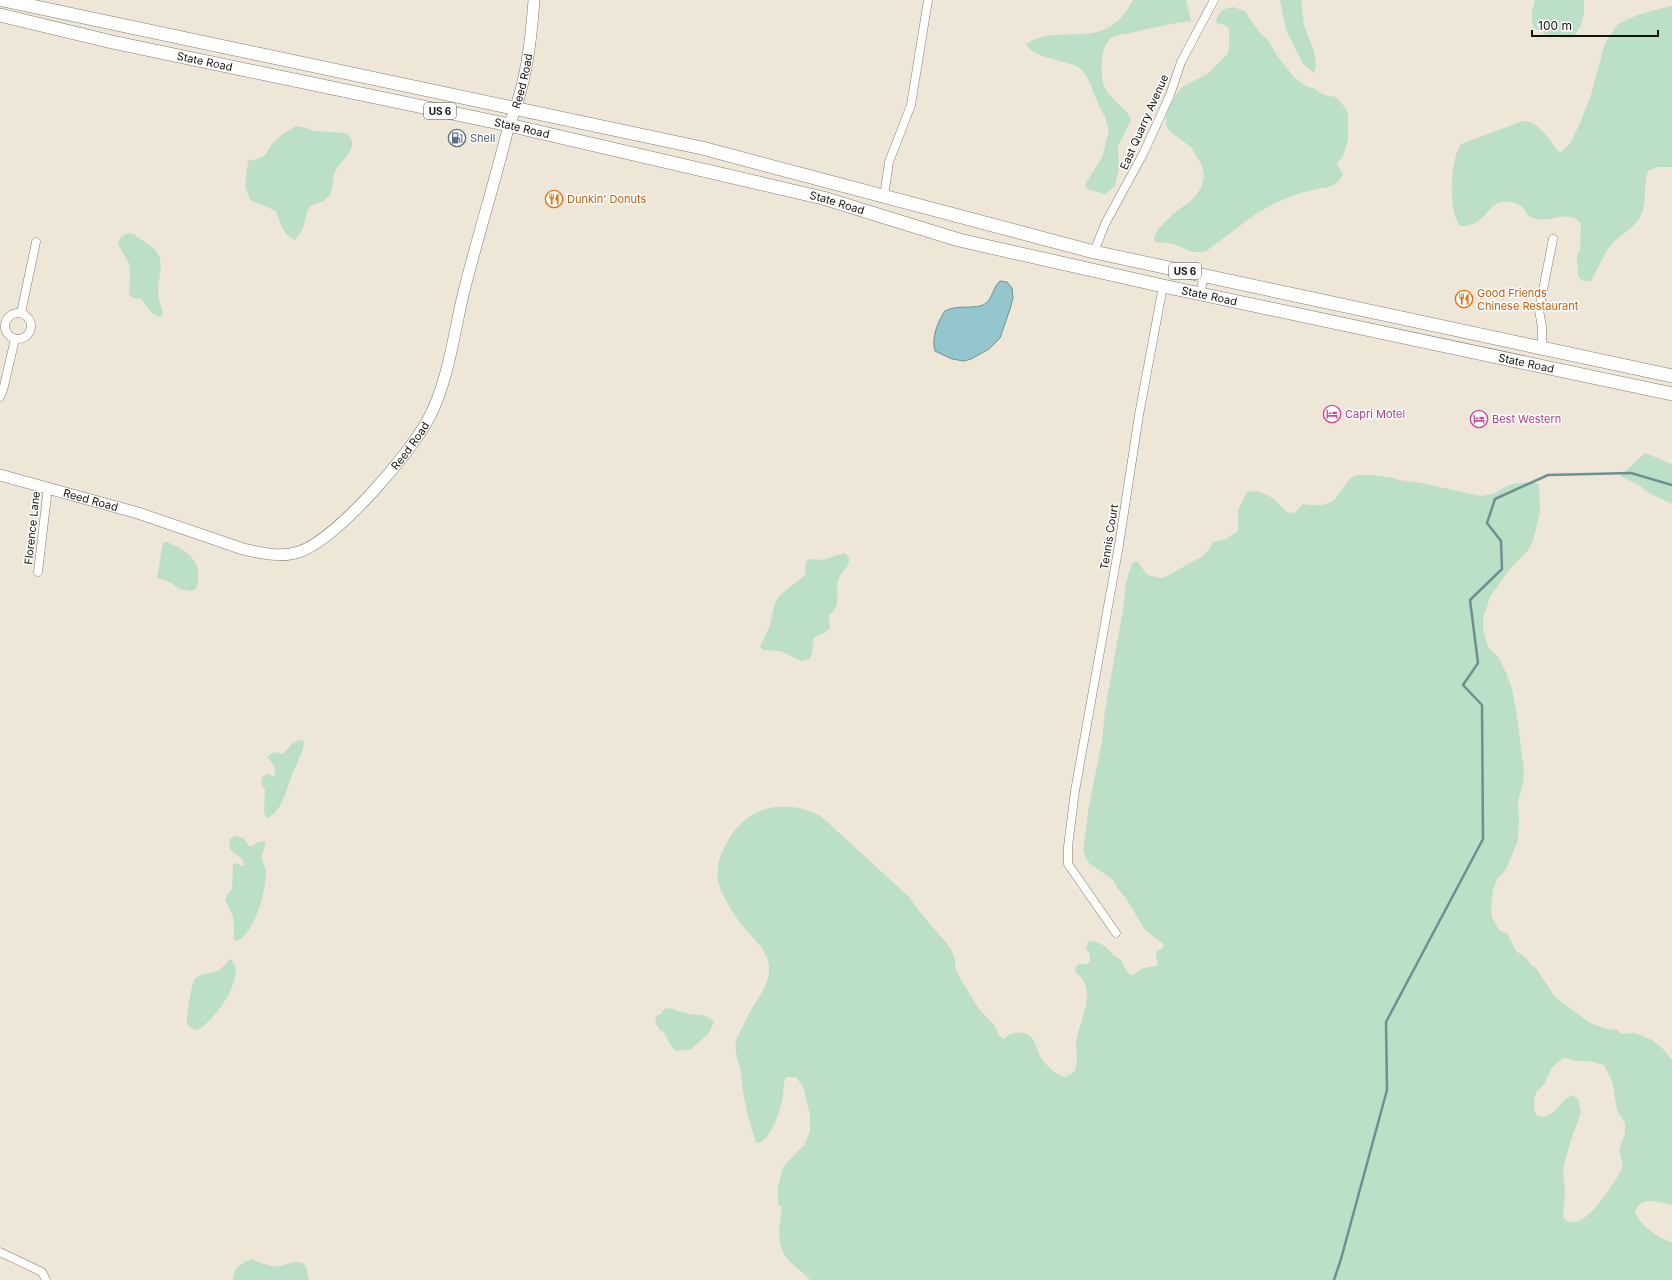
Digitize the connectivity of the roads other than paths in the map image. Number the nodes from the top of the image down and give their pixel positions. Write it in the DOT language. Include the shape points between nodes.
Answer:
graph roads {
  1 [pos="3,0"];
  2 [pos="534,0"];
  3 [pos="928,0"];
  4 [pos="1214,0"];
  5 [pos="0,16"];
  6 [pos="516,109"];
  7 [pos="509,125"];
  8 [pos="826,190"];
  9 [pos="884,197"];
  10 [pos="1553,239"];
  11 [pos="36,242"];
  12 [pos="1094,252"];
  13 [pos="1204,275"];
  14 [pos="1163,286"];
  15 [pos="1200,294"];
  16 [pos="21,312"];
  17 [pos="1384,323"];
  18 [pos="15,339"];
  19 [pos="1542,347"];
  20 [pos="1672,376"];
  21 [pos="1672,394"];
  22 [pos="0,397"];
  23 [pos="0,475"];
  24 [pos="48,487"];
  25 [pos="38,572"];
  26 [pos="1116,933"];
  27 [pos="0,1252"];
  28 [pos="46,1280"];
  1 -- 6 [label="main road, State Road / US 6"];
  2 -- 6 [label="street, Reed Road" via="531,40"];
  3 -- 9 [label="street" via="913,99 888,162"];
  4 -- 12 [label="street, East Quarry Avenue" via="1181,62 1170,95 1144,152 1105,224"];
  5 -- 7 [label="main road, State Road / US 6"];
  6 -- 7 [label="street, Reed Road"];
  6 -- 8 [label="main road, State Road / US 6" via="702,148"];
  7 -- 8 [label="main road, State Road / US 6"];
  7 -- 24 [label="street, Reed Road" via="445,372 430,416 414,443 381,482 342,523 321,540 311,547 289,554 256,552 132,511"];
  8 -- 9 [label="main road, State Road / US 6"];
  8 -- 14 [label="main road, State Road / US 6" via="959,240"];
  9 -- 12 [label="main road, State Road / US 6"];
  10 -- 19 [label="street" via="1539,310"];
  11 -- 16 [label="street"];
  12 -- 13 [label="main road, State Road / US 6"];
  13 -- 15 [label="street"];
  13 -- 17 [label="main road, State Road / US 6"];
  14 -- 15 [label="main road, State Road / US 6"];
  14 -- 26 [label="street, Tennis Court" via="1140,407 1119,545 1075,791 1068,847 1068,864"];
  15 -- 17 [label="main road, State Road / US 6"];
  16 -- 18 [label="street" via="9,315 5,322 6,331"];
  16 -- 18 [label="street" via="28,317 32,324 31,329 27,336"];
  17 -- 19 [label="main road, State Road / US 6"];
  17 -- 21 [label="main road, State Road / US 6"];
  18 -- 22 [label="street"];
  19 -- 20 [label="main road, State Road / US 6"];
  23 -- 24 [label="street, Reed Road"];
  24 -- 25 [label="street, Florence Lane"];
  27 -- 28 [label="street" via="42,1272"];
}
